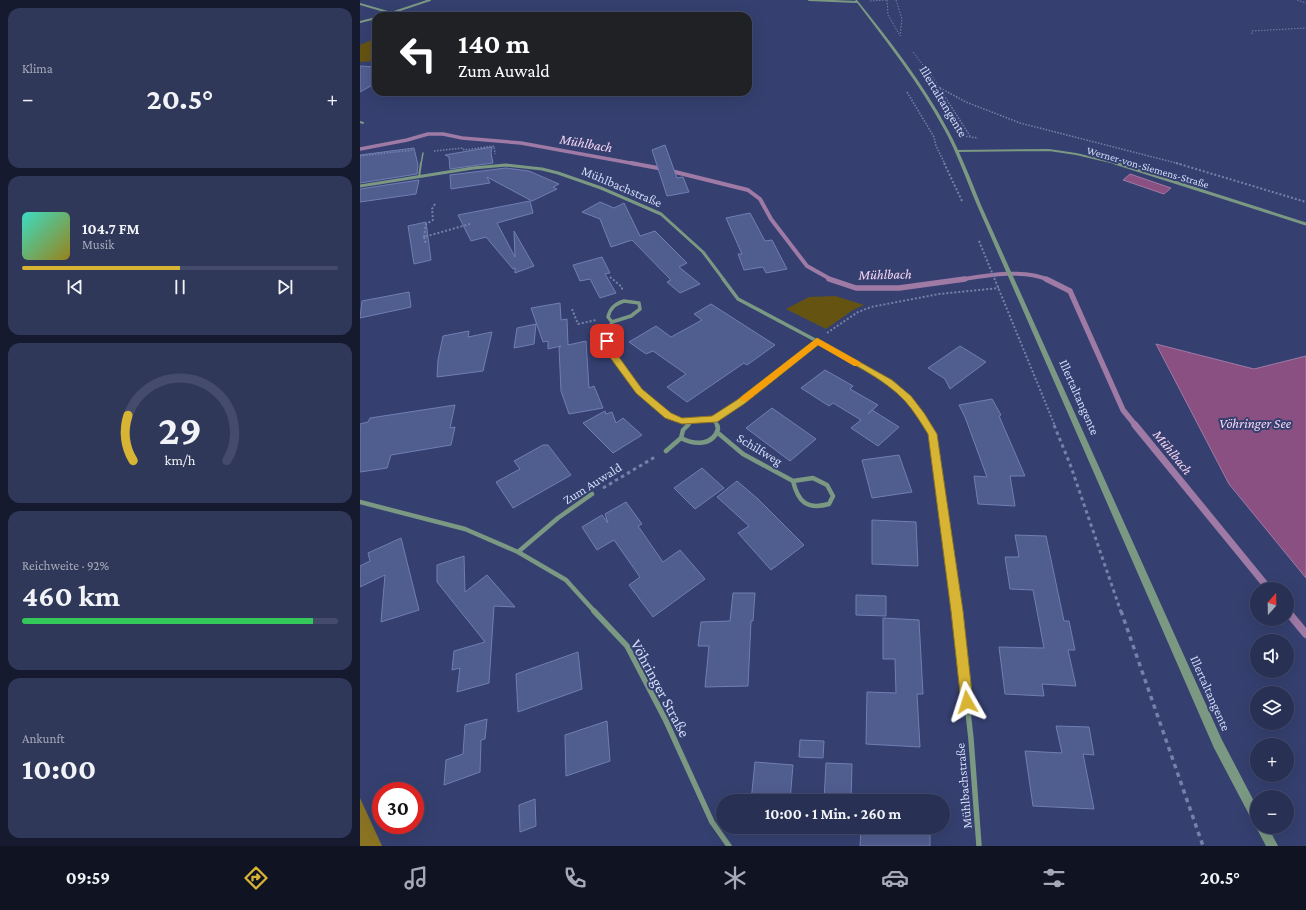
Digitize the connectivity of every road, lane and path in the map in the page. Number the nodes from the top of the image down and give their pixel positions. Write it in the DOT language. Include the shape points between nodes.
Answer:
graph roads {
  1 [pos="430,0"];
  2 [pos="809,0"];
  3 [pos="887,0"];
  4 [pos="896,0"];
  5 [pos="1297,0"];
  6 [pos="857,1"];
  7 [pos="1306,3"];
  8 [pos="360,4"];
  9 [pos="388,12"];
  10 [pos="395,12"];
  11 [pos="372,19"];
  12 [pos="360,22"];
  13 [pos="1306,28"];
  14 [pos="1252,34"];
  15 [pos="900,36"];
  16 [pos="904,40"];
  17 [pos="910,49"];
  18 [pos="940,88"];
  19 [pos="970,136"];
  20 [pos="934,137"];
  21 [pos="957,151"];
  22 [pos="424,153"];
  23 [pos="360,156"];
  24 [pos="494,166"];
  25 [pos="419,177"];
  26 [pos="360,186"];
  27 [pos="963,202"];
  28 [pos="1306,202"];
  29 [pos="435,204"];
  30 [pos="470,224"];
  31 [pos="1306,224"];
  32 [pos="424,237"];
  33 [pos="977,237"];
  34 [pos="426,244"];
  35 [pos="610,276"];
  36 [pos="1000,288"];
  37 [pos="622,300"];
  38 [pos="572,309"];
  39 [pos="608,317"];
  40 [pos="612,322"];
  41 [pos="817,341"];
  42 [pos="713,419"];
  43 [pos="693,420"];
  44 [pos="718,433"];
  45 [pos="681,438"];
  46 [pos="666,451"];
  47 [pos="793,481"];
  48 [pos="592,494"];
  49 [pos="360,502"];
  50 [pos="518,552"];
  51 [pos="1250,805"];
  52 [pos="1266,834"];
  53 [pos="729,846"];
  54 [pos="979,846"];
  55 [pos="1203,846"];
  56 [pos="1272,846"];
  1 -- 10 [label="street"];
  2 -- 6 [label="street"];
  3 -- 15 [label="path" via="888,18"];
  4 -- 15 [label="path" via="902,19"];
  5 -- 7 [label="path"];
  6 -- 21 [label="street, Illertaltangente" via="885,36 923,92"];
  8 -- 9 [label="street"];
  11 -- 12 [label="street"];
  13 -- 14 [label="path"];
  15 -- 16 [label="path"];
  17 -- 18 [label="path"];
  18 -- 19 [label="path"];
  18 -- 28 [label="path" via="964,102 1008,119 1075,140 1161,159"];
  20 -- 27 [label="path"];
  21 -- 31 [label="street, Werner-von-Siemens-Straße" via="1035,150 1076,154 1115,163"];
  21 -- 51 [label="street, Illertaltangente" via="1218,744"];
  22 -- 23 [label="path" via="416,150"];
  22 -- 24 [label="path" via="494,146"];
  22 -- 25 [label="lane"];
  24 -- 25 [label="street, Mühlbachstraße"];
  24 -- 41 [label="street, Mühlbachstraße" via="525,167 570,176 661,214 703,252 738,299"];
  25 -- 26 [label="street, Mühlbachstraße"];
  29 -- 32 [label="path" via="432,209 433,220 426,224"];
  30 -- 32 [label="path"];
  32 -- 34 [label="path"];
  33 -- 36 [label="path"];
  35 -- 37 [label="path" via="622,287"];
  36 -- 41 [label="path" via="931,296 871,307 837,325"];
  36 -- 55 [label="path" via="1070,464"];
  37 -- 39 [label="street" via="614,306"];
  37 -- 40 [label="street" via="639,303 640,309 628,318"];
  38 -- 39 [label="path" via="578,324"];
  39 -- 40 [label="street"];
  40 -- 43 [label="street" via="608,329 607,341 612,354 639,391 668,416 682,421"];
  41 -- 42 [label="street" via="740,402"];
  41 -- 54 [label="street, Mühlbachstraße" via="889,382 908,399 932,434 957,611"];
  42 -- 43 [label="street"];
  42 -- 44 [label="street" via="718,427"];
  43 -- 45 [label="street" via="683,430"];
  44 -- 45 [label="street" via="710,441 700,444"];
  44 -- 47 [label="street, Schilfweg" via="728,444"];
  45 -- 46 [label="street"];
  46 -- 48 [label="path, Zum Auwald"];
  47 -- 47 [label="street, Schilfweg" via="796,494 807,505 820,507 829,504 833,496 827,485 812,478"];
  48 -- 50 [label="street, Zum Auwald" via="558,518"];
  49 -- 50 [label="street, Vöhringer Straße" via="465,529"];
  50 -- 53 [label="street, Vöhringer Straße" via="566,580 628,646 712,822"];
  52 -- 56 [label="street"];
}
